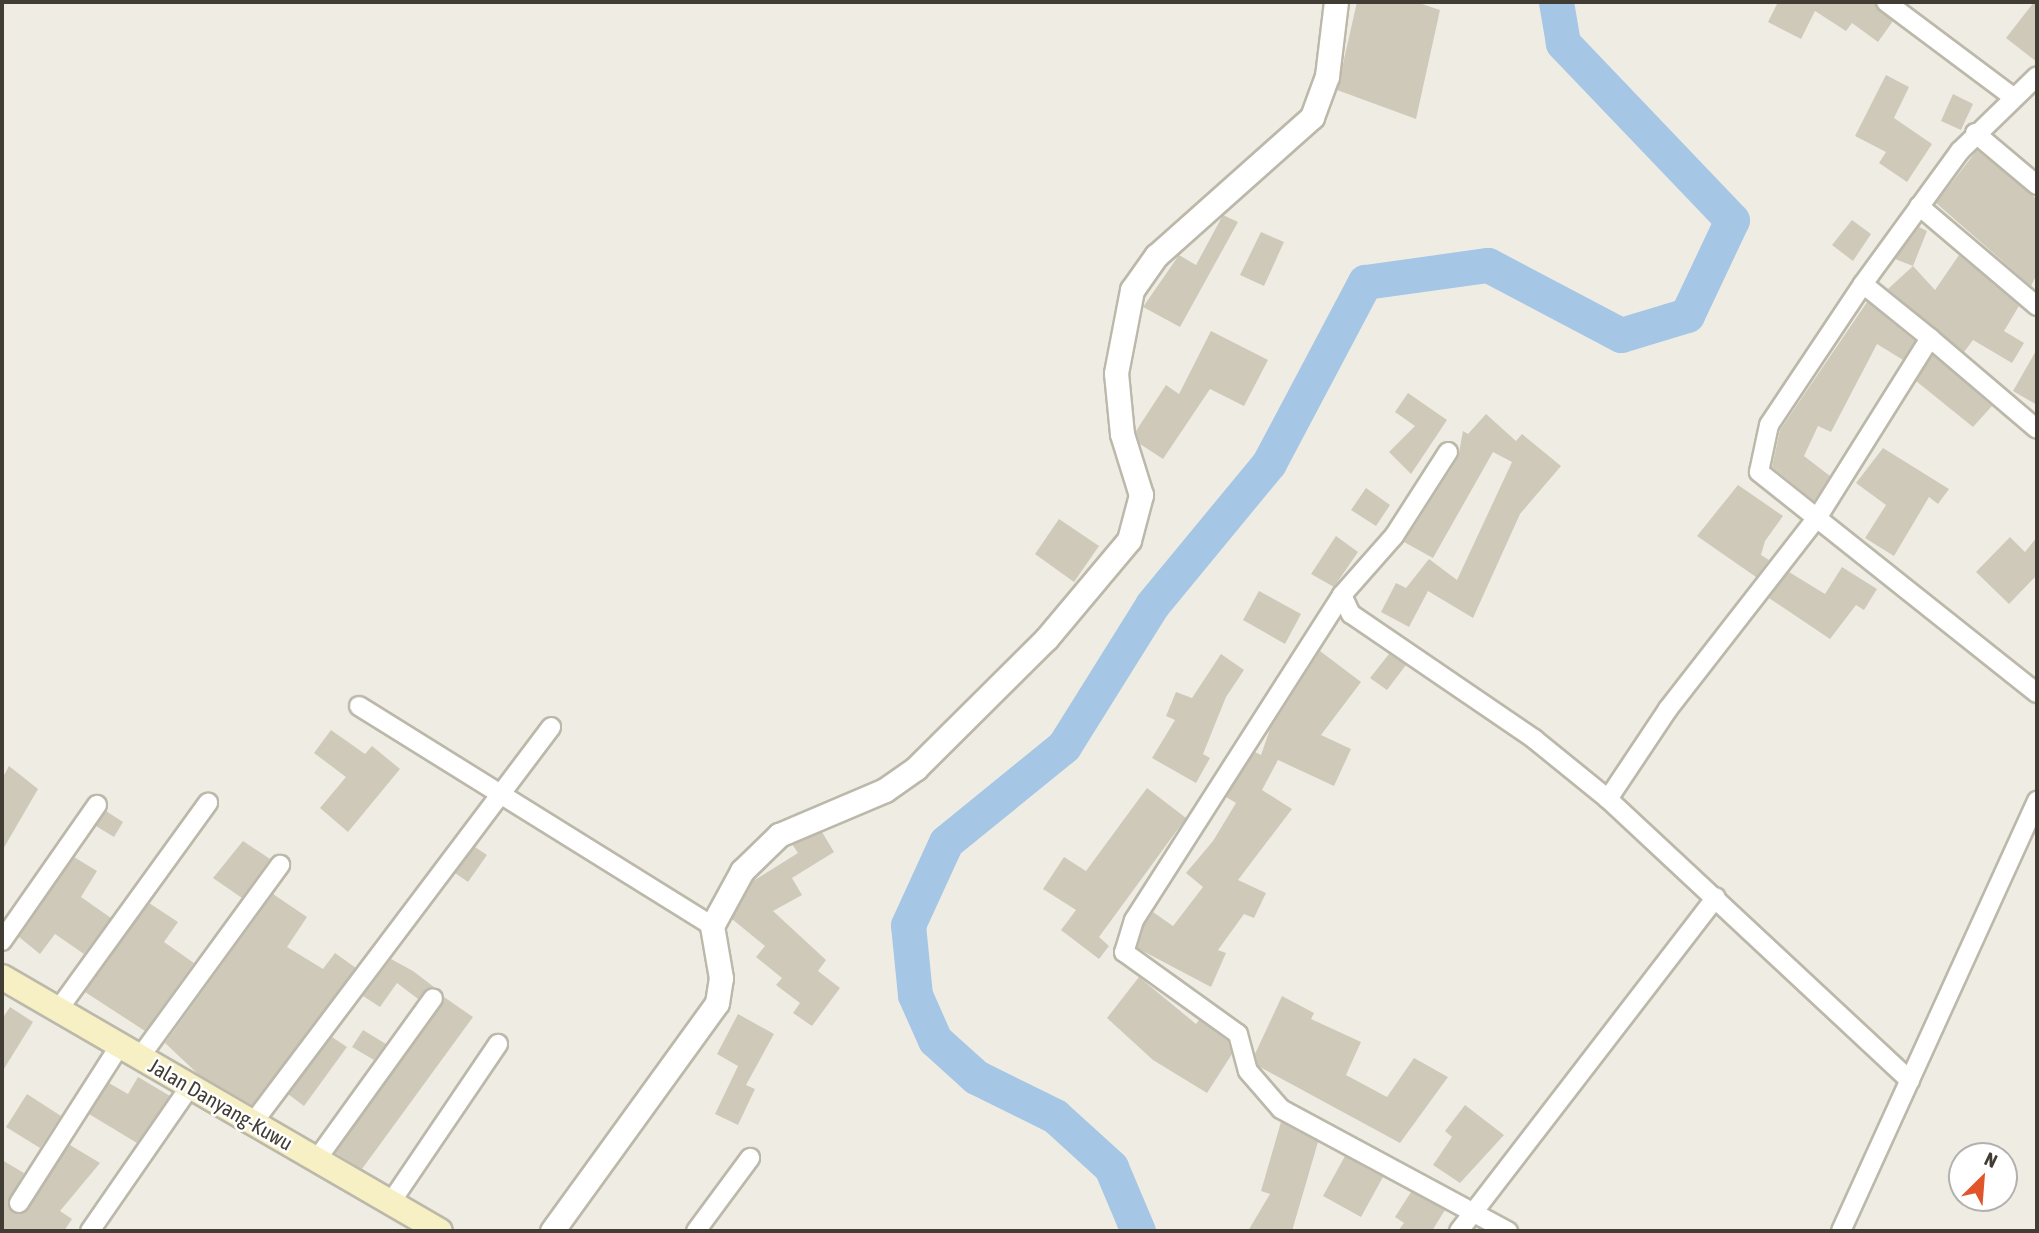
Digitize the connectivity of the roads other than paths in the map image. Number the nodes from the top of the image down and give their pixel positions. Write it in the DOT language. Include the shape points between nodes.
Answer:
graph roads {
  1 [pos="1336,2"];
  2 [pos="1886,2"];
  3 [pos="2037,76"];
  4 [pos="2013,97"];
  5 [pos="1975,133"];
  6 [pos="2037,185"];
  7 [pos="1919,206"];
  8 [pos="1863,284"];
  9 [pos="2037,306"];
  10 [pos="1930,338"];
  11 [pos="2037,429"];
  12 [pos="1448,452"];
  13 [pos="1819,515"];
  14 [pos="1342,595"];
  15 [pos="2037,693"];
  16 [pos="359,706"];
  17 [pos="551,727"];
  18 [pos="495,793"];
  19 [pos="1608,799"];
  20 [pos="2037,800"];
  21 [pos="208,803"];
  22 [pos="96,805"];
  23 [pos="280,865"];
  24 [pos="1716,897"];
  25 [pos="712,926"];
  26 [pos="2,940"];
  27 [pos="2,977"];
  28 [pos="433,998"];
  29 [pos="58,1010"];
  30 [pos="498,1044"];
  31 [pos="130,1051"];
  32 [pos="1910,1081"];
  33 [pos="189,1088"];
  34 [pos="252,1124"];
  35 [pos="750,1157"];
  36 [pos="317,1159"];
  37 [pos="391,1202"];
  38 [pos="19,1203"];
  39 [pos="1472,1210"];
  40 [pos="90,1231"];
  41 [pos="440,1231"];
  42 [pos="552,1231"];
  43 [pos="696,1231"];
  44 [pos="1459,1231"];
  45 [pos="1508,1231"];
  46 [pos="1841,1231"];
  1 -- 25 [label="street" via="1327,76 1312,117 1156,256 1132,290 1116,383 1141,510 1120,554 916,768 885,790 810,818 759,850 727,892"];
  2 -- 4 [label="street"];
  3 -- 4 [label="street"];
  4 -- 5 [label="street"];
  5 -- 6 [label="street"];
  5 -- 7 [label="street"];
  7 -- 8 [label="street"];
  7 -- 9 [label="street"];
  8 -- 10 [label="street"];
  8 -- 13 [label="street" via="1759,449 1759,472"];
  10 -- 11 [label="street"];
  10 -- 13 [label="street"];
  12 -- 14 [label="street" via="1394,536"];
  13 -- 15 [label="street"];
  13 -- 19 [label="street" via="1668,709"];
  14 -- 19 [label="street" via="1364,628 1534,739"];
  14 -- 39 [label="street" via="1134,920 1124,952 1238,1034 1248,1071 1281,1109"];
  16 -- 18 [label="street"];
  17 -- 18 [label="street"];
  18 -- 25 [label="street"];
  18 -- 34 [label="street"];
  19 -- 24 [label="street"];
  20 -- 32 [label="street"];
  21 -- 29 [label="street"];
  22 -- 26 [label="street"];
  23 -- 31 [label="street"];
  24 -- 32 [label="street"];
  24 -- 39 [label="street"];
  25 -- 42 [label="street" via="722,978 718,1003"];
  27 -- 29 [label="main road, Jalan Danyang-Kuwu"];
  28 -- 36 [label="street"];
  29 -- 31 [label="main road, Jalan Danyang-Kuwu"];
  30 -- 37 [label="street"];
  31 -- 33 [label="main road, Jalan Danyang-Kuwu"];
  31 -- 38 [label="street"];
  32 -- 46 [label="street"];
  33 -- 34 [label="main road, Jalan Danyang-Kuwu"];
  33 -- 40 [label="street"];
  34 -- 36 [label="main road, Jalan Danyang-Kuwu"];
  35 -- 43 [label="street"];
  36 -- 37 [label="main road, Jalan Danyang-Kuwu"];
  37 -- 41 [label="main road, Jalan Danyang-Kuwu"];
  39 -- 44 [label="street"];
  39 -- 45 [label="street"];
}
